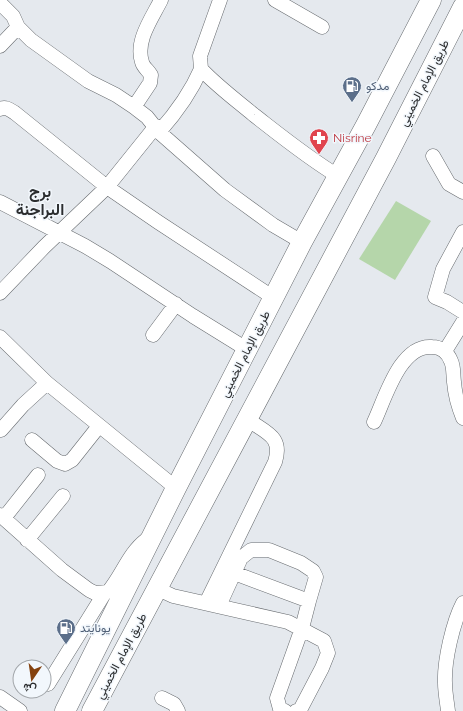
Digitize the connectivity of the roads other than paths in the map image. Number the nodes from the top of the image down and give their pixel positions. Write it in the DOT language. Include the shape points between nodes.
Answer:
graph roads {
  1 [pos="161,0"];
  2 [pos="220,0"];
  3 [pos="275,0"];
  4 [pos="431,0"];
  5 [pos="2,2"];
  6 [pos="463,7"];
  7 [pos="18,27"];
  8 [pos="322,27"];
  9 [pos="0,46"];
  10 [pos="201,69"];
  11 [pos="134,107"];
  12 [pos="0,109"];
  13 [pos="375,109"];
  14 [pos="403,124"];
  15 [pos="157,129"];
  16 [pos="433,156"];
  17 [pos="341,170"];
  18 [pos="374,180"];
  19 [pos="107,187"];
  20 [pos="463,192"];
  21 [pos="0,202"];
  22 [pos="463,232"];
  23 [pos="59,233"];
  24 [pos="302,242"];
  25 [pos="0,293"];
  26 [pos="274,298"];
  27 [pos="176,304"];
  28 [pos="463,312"];
  29 [pos="463,322"];
  30 [pos="153,334"];
  31 [pos="0,337"];
  32 [pos="248,350"];
  33 [pos="445,351"];
  34 [pos="47,383"];
  35 [pos="463,418"];
  36 [pos="247,419"];
  37 [pos="374,422"];
  38 [pos="99,426"];
  39 [pos="1,430"];
  40 [pos="32,440"];
  41 [pos="38,475"];
  42 [pos="176,488"];
  43 [pos="63,496"];
  44 [pos="2,517"];
  45 [pos="154,535"];
  46 [pos="28,540"];
  47 [pos="234,573"];
  48 [pos="158,588"];
  49 [pos="104,594"];
  50 [pos="310,601"];
  51 [pos="463,603"];
  52 [pos="212,605"];
  53 [pos="302,628"];
  54 [pos="52,678"];
  55 [pos="105,686"];
  56 [pos="0,697"];
  57 [pos="162,698"];
  58 [pos="69,704"];
  59 [pos="0,707"];
  60 [pos="5,711"];
  61 [pos="20,711"];
  62 [pos="58,711"];
  63 [pos="92,711"];
  64 [pos="103,711"];
  65 [pos="178,711"];
  66 [pos="285,711"];
  67 [pos="296,711"];
  68 [pos="448,711"];
  1 -- 11 [label="street" via="140,48 142,63 151,75 150,83"];
  2 -- 10 [label="street" via="200,56"];
  3 -- 8 [label="street"];
  4 -- 13 [label="highway, طريق الإمام الخميني"];
  5 -- 7 [label="street"];
  6 -- 14 [label="highway, طريق الإمام الخميني"];
  7 -- 9 [label="street"];
  7 -- 11 [label="street" via="31,40 88,81"];
  10 -- 15 [label="street" via="196,82 175,114"];
  10 -- 17 [label="street" via="315,162"];
  11 -- 15 [label="street"];
  12 -- 19 [label="street" via="7,108 15,113"];
  13 -- 14 [label="highway" via="373,121 377,133 388,135"];
  13 -- 17 [label="highway, طريق الإمام الخميني"];
  14 -- 18 [label="highway, طريق الإمام الخميني"];
  15 -- 19 [label="street"];
  15 -- 24 [label="street" via="225,190 273,225"];
  16 -- 20 [label="street" via="449,184"];
  17 -- 18 [label="highway" via="358,156 367,156 374,165"];
  17 -- 24 [label="highway, طريق الإمام الخميني"];
  18 -- 36 [label="highway, طريق الإمام الخميني"];
  19 -- 23 [label="street"];
  19 -- 26 [label="street"];
  21 -- 23 [label="street"];
  22 -- 28 [label="street" via="443,269 435,297"];
  23 -- 25 [label="street"];
  23 -- 27 [label="street" via="110,261"];
  24 -- 26 [label="highway, طريق الإمام الخميني"];
  26 -- 32 [label="highway, طريق الإمام الخميني"];
  27 -- 30 [label="street"];
  27 -- 32 [label="street"];
  29 -- 33 [label="street"];
  31 -- 34 [label="street"];
  32 -- 42 [label="highway, طريق الإمام الخميني"];
  33 -- 35 [label="street" via="452,362 456,397"];
  33 -- 37 [label="street" via="426,347 412,352 396,374"];
  34 -- 38 [label="street"];
  34 -- 39 [label="street"];
  36 -- 48 [label="highway, طريق الإمام الخميني"];
  36 -- 52 [label="street" via="274,438 278,445 278,453"];
  38 -- 40 [label="street" via="67,464 57,460"];
  38 -- 42 [label="street"];
  41 -- 44 [label="street"];
  42 -- 45 [label="highway, طريق الإمام الخميني"];
  43 -- 46 [label="street"];
  44 -- 46 [label="street"];
  45 -- 49 [label="street" via="136,548 113,586"];
  45 -- 58 [label="highway, طريق الإمام الخميني"];
  46 -- 49 [label="street" via="89,590"];
  47 -- 50 [label="street"];
  47 -- 50 [label="street" via="241,558 251,550 269,550 301,563 313,571 316,577"];
  47 -- 52 [label="street"];
  48 -- 52 [label="street" via="173,596"];
  48 -- 55 [label="highway, طريق الإمام الخميني"];
  49 -- 54 [label="street"];
  50 -- 53 [label="street"];
  51 -- 68 [label="street" via="449,643 445,681"];
  52 -- 53 [label="street" via="288,622"];
  53 -- 66 [label="street" via="278,698 280,709"];
  53 -- 67 [label="street" via="324,641 328,653 300,710"];
  55 -- 63 [label="highway, طريق الإمام الخميني"];
  55 -- 64 [label="street"];
  56 -- 61 [label="street"];
  57 -- 65 [label="street" via="174,704"];
  58 -- 62 [label="street"];
  59 -- 60 [label="street"];
}
